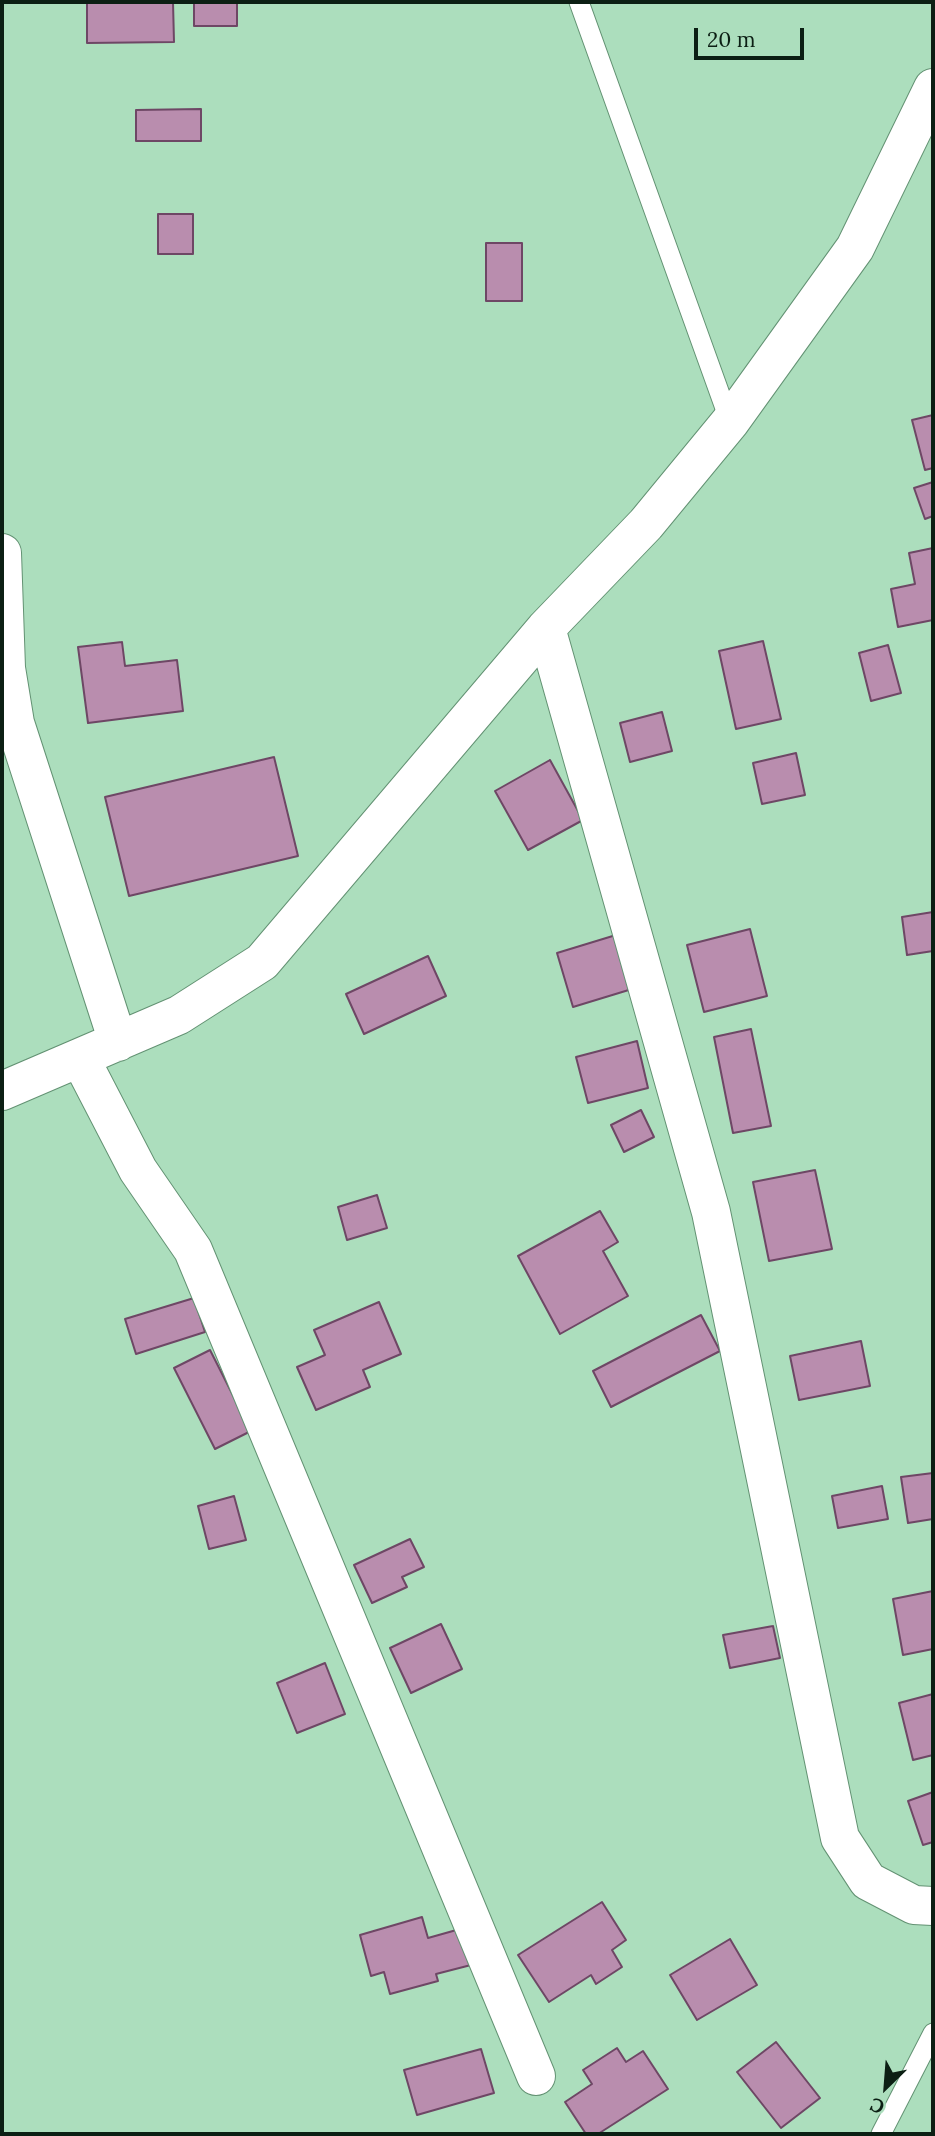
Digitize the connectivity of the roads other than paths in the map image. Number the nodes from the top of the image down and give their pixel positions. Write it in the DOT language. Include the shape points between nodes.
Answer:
graph roads {
  1 [pos="579,2"];
  2 [pos="931,105"];
  3 [pos="730,422"];
  4 [pos="2,553"];
  5 [pos="546,628"];
  6 [pos="118,1042"];
  7 [pos="80,1058"];
  8 [pos="2,1091"];
  9 [pos="933,1906"];
  10 [pos="933,2033"];
  11 [pos="536,2076"];
  12 [pos="881,2134"];
  1 -- 3 [label="lane"];
  2 -- 3 [label="street" via="855,248"];
  3 -- 5 [label="street" via="646,524"];
  4 -- 6 [label="street" via="6,668 15,723"];
  5 -- 6 [label="street" via="262,962 179,1015"];
  5 -- 9 [label="street" via="711,1212 840,1838 868,1881 914,1905"];
  6 -- 7 [label="street"];
  7 -- 8 [label="street"];
  7 -- 11 [label="street" via="138,1170 192,1250"];
  10 -- 12 [label="lane"];
}
